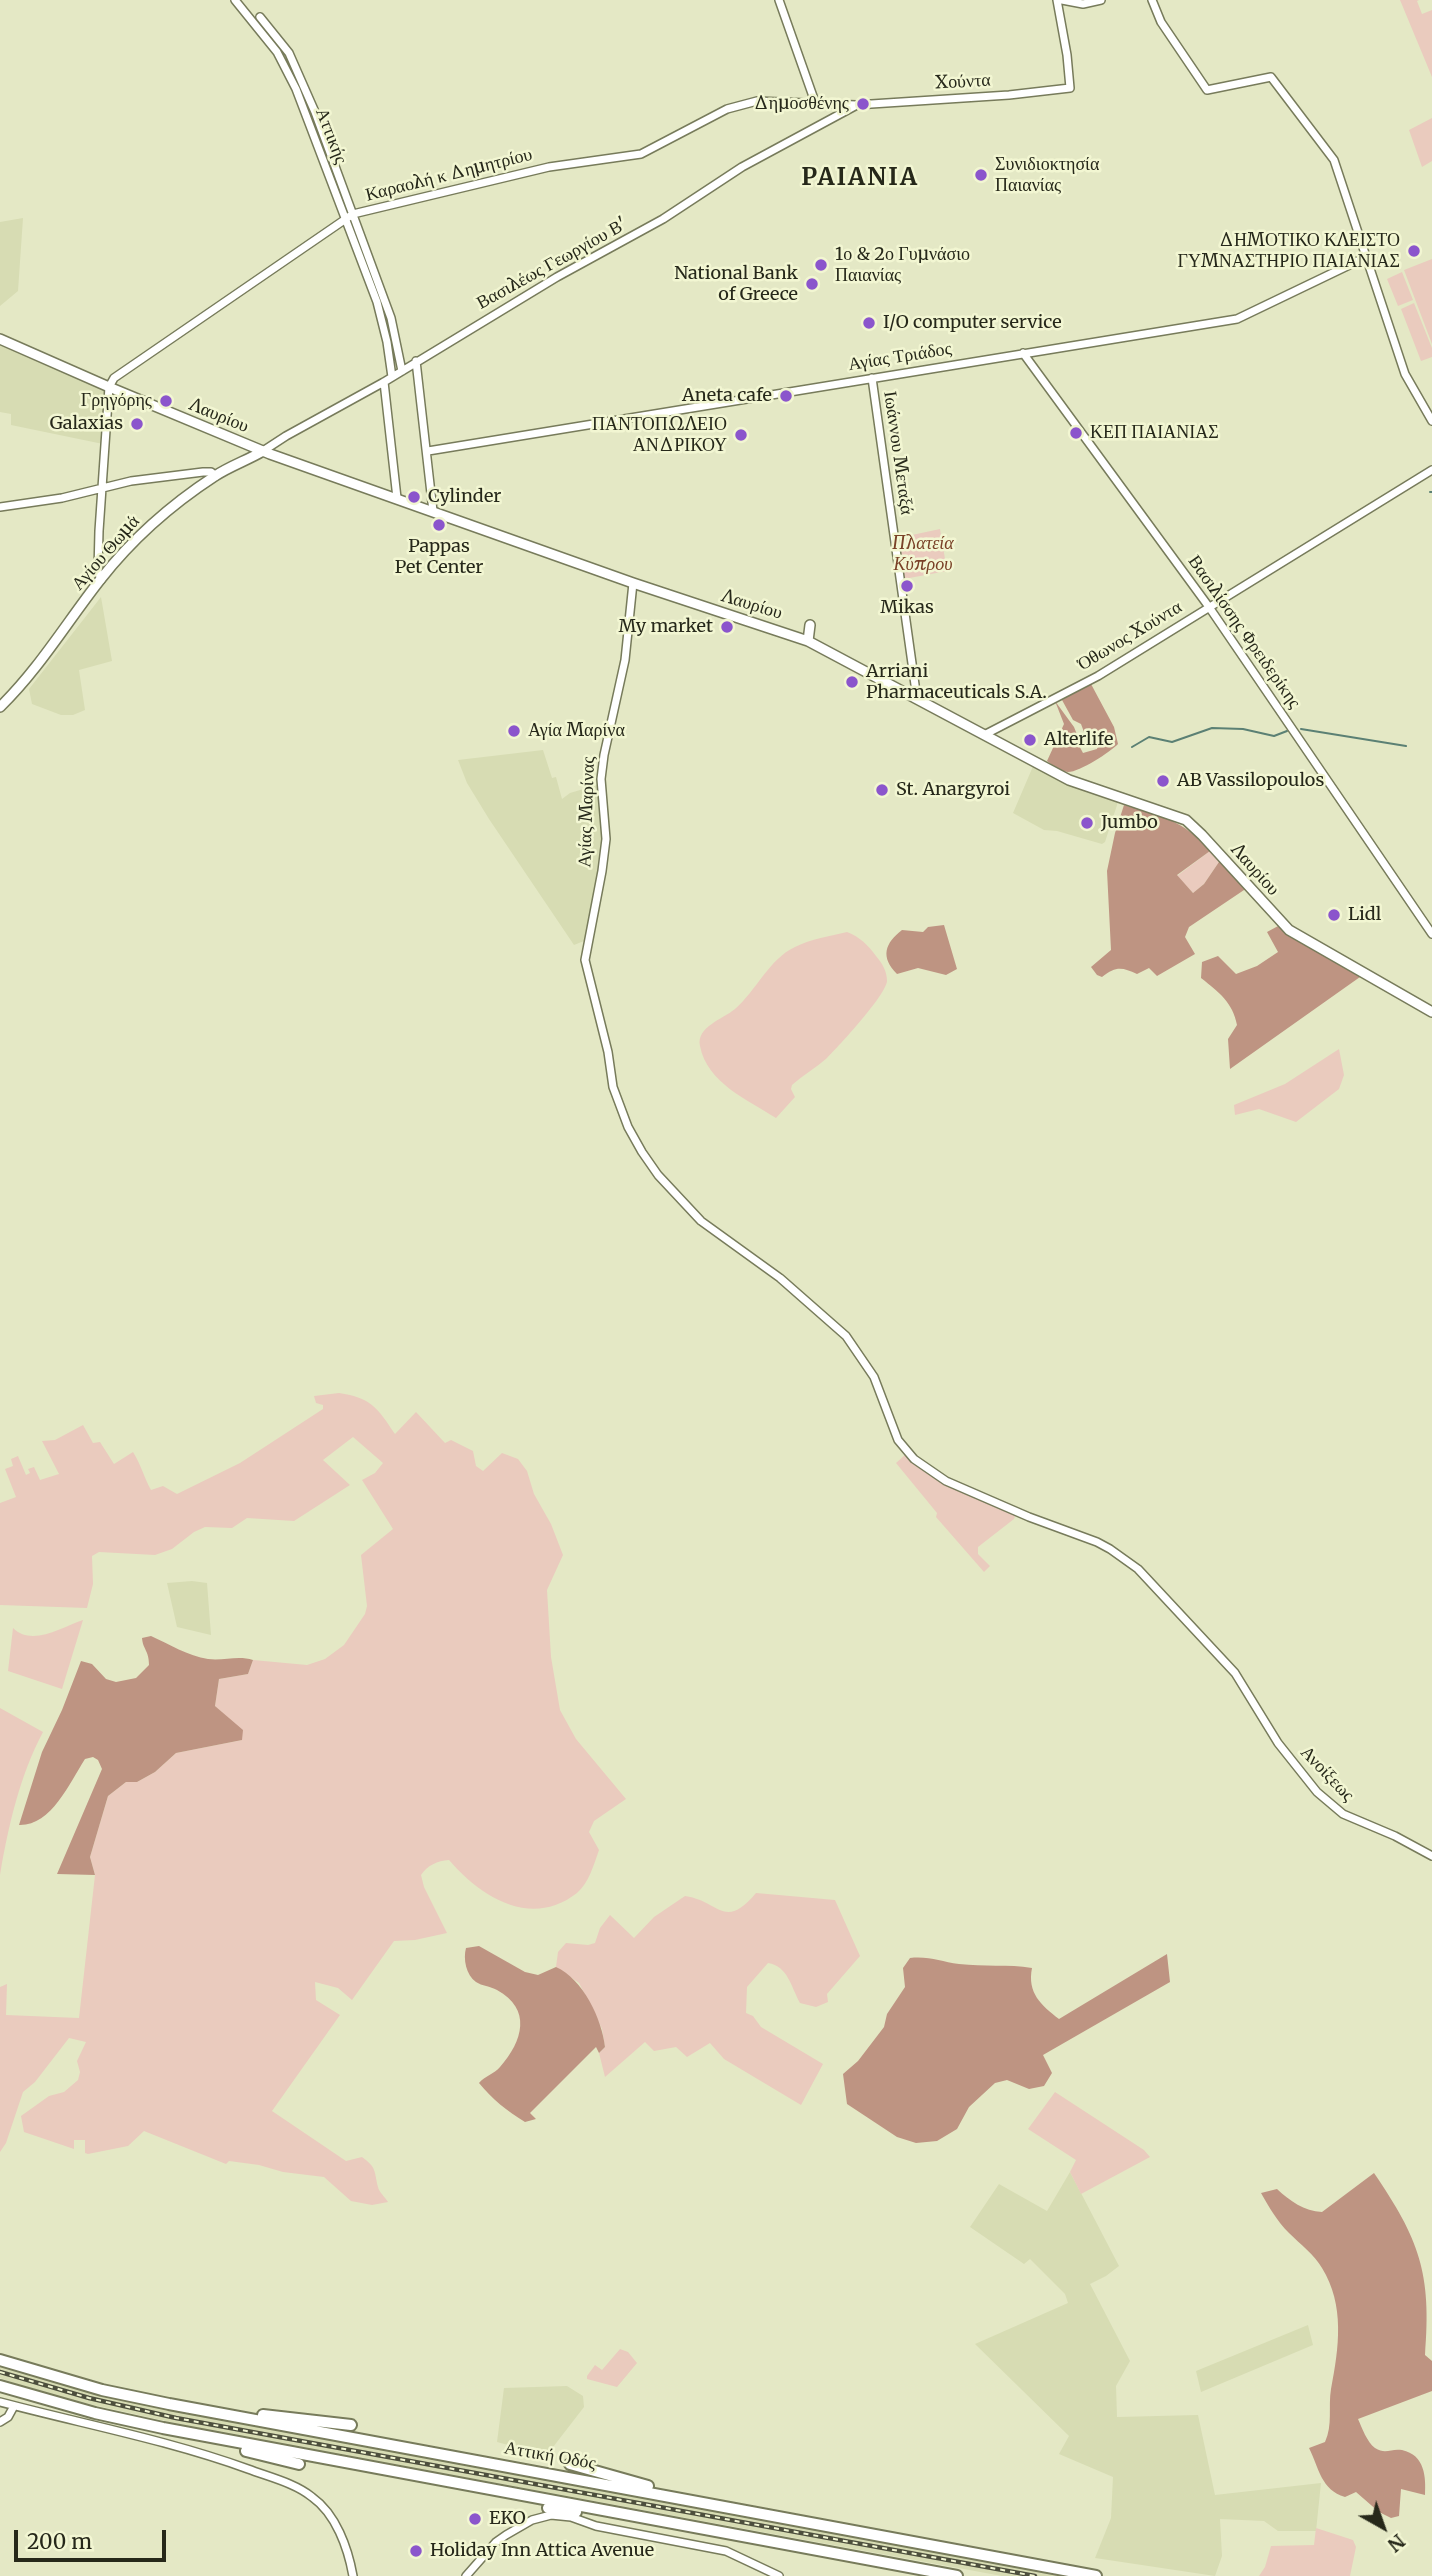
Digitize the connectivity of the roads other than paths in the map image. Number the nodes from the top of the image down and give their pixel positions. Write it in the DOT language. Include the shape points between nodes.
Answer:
graph roads {
  1 [pos="235,0"];
  2 [pos="779,0"];
  3 [pos="1059,0"];
  4 [pos="1101,0"];
  5 [pos="1152,0"];
  6 [pos="257,19"];
  7 [pos="815,102"];
  8 [pos="856,105"];
  9 [pos="353,214"];
  10 [pos="346,220"];
  11 [pos="1366,257"];
  12 [pos="0,339"];
  13 [pos="1023,353"];
  14 [pos="416,361"];
  15 [pos="402,371"];
  16 [pos="872,378"];
  17 [pos="388,379"];
  18 [pos="109,387"];
  19 [pos="1432,421"];
  20 [pos="275,443"];
  21 [pos="263,451"];
  22 [pos="428,452"];
  23 [pos="277,456"];
  24 [pos="1432,470"];
  25 [pos="216,476"];
  26 [pos="103,488"];
  27 [pos="397,498"];
  28 [pos="0,507"];
  29 [pos="433,511"];
  30 [pos="101,580"];
  31 [pos="633,583"];
  32 [pos="1209,607"];
  33 [pos="810,625"];
  34 [pos="808,641"];
  35 [pos="917,699"];
  36 [pos="0,707"];
  37 [pos="984,735"];
  38 [pos="1432,934"];
  39 [pos="585,960"];
  40 [pos="1432,1012"];
  41 [pos="1432,1856"];
  42 [pos="0,2360"];
  43 [pos="0,2386"];
  44 [pos="0,2402"];
  45 [pos="14,2406"];
  46 [pos="210,2412"];
  47 [pos="0,2422"];
  48 [pos="351,2425"];
  49 [pos="204,2436"];
  50 [pos="299,2464"];
  51 [pos="570,2464"];
  52 [pos="680,2497"];
  53 [pos="548,2508"];
  54 [pos="735,2535"];
  55 [pos="353,2576"];
  56 [pos="467,2576"];
  57 [pos="779,2576"];
  58 [pos="957,2576"];
  59 [pos="1096,2576"];
  1 -- 6 [label="street, Αττικής"];
  2 -- 7 [label="street"];
  3 -- 4 [label="street" via="1083,4"];
  3 -- 8 [label="street, Χούντα" via="1070,88"];
  5 -- 11 [label="street" via="1163,26 1208,90 1271,77 1334,160"];
  6 -- 9 [label="street, Αττικής" via="297,67"];
  6 -- 10 [label="street, Αττικής" via="283,61"];
  7 -- 8 [label="street, Καραολή κ Δημητρίου"];
  7 -- 9 [label="street, Καραολή κ Δημητρίου" via="757,100 737,105 641,155 549,167"];
  8 -- 14 [label="street, Βασιλέως Γεωργίου Β'" via="752,161 663,219"];
  9 -- 10 [label="street, Καραολή κ Δημητρίου"];
  9 -- 15 [label="street, Αττικής" via="391,318"];
  10 -- 17 [label="street, Αττικής" via="383,324"];
  10 -- 18 [label="street, Καραολή κ Δημητρίου" via="144,356"];
  11 -- 13 [label="street, Αγίας Τριάδος" via="1237,319"];
  11 -- 19 [label="street" via="1409,382"];
  12 -- 18 [label="main road, Λαυρίου"];
  13 -- 16 [label="street, Αγίας Τριάδος"];
  13 -- 32 [label="street, Βασιλίσσης Φρειδερίκης"];
  14 -- 15 [label="street, Βασιλέως Γεωργίου Β'"];
  14 -- 22 [label="street"];
  15 -- 17 [label="street, Βασιλέως Γεωργίου Β'"];
  16 -- 22 [label="street, Αγίας Τριάδος"];
  16 -- 35 [label="street, Ιωάννου Μεταξά"];
  17 -- 20 [label="street, Βασιλέως Γεωργίου Β'"];
  17 -- 27 [label="street, Αττικής"];
  18 -- 21 [label="main road, Λαυρίου"];
  18 -- 26 [label="street"];
  20 -- 21 [label="street, Βασιλέως Γεωργίου Β'"];
  20 -- 23 [label="main road"];
  21 -- 23 [label="main road, Λαυρίου"];
  21 -- 25 [label="main road, Αγίου Θωμά"];
  22 -- 29 [label="street"];
  23 -- 27 [label="main road, Λαυρίου"];
  24 -- 32 [label="street, Όθωνος Χούντα"];
  25 -- 26 [label="street" via="203,472"];
  25 -- 30 [label="main road, Αγίου Θωμά" via="153,523"];
  26 -- 28 [label="street"];
  26 -- 30 [label="street"];
  27 -- 29 [label="main road, Λαυρίου"];
  29 -- 31 [label="main road, Λαυρίου"];
  30 -- 36 [label="main road, Αγίου Θωμά"];
  31 -- 34 [label="main road, Λαυρίου"];
  31 -- 39 [label="street, Αγίας Μαρίνας" via="625,660 604,755 601,779 606,839"];
  32 -- 37 [label="street, Όθωνος Χούντα" via="1098,676"];
  32 -- 38 [label="street, Βασιλίσσης Φρειδερίκης"];
  33 -- 34 [label="main road"];
  34 -- 35 [label="main road, Λαυρίου"];
  35 -- 37 [label="main road, Λαυρίου"];
  37 -- 40 [label="main road, Λαυρίου" via="1079,784 1186,820 1289,930"];
  39 -- 41 [label="street, Ανοίξεως" via="613,1087 642,1152 701,1221 780,1278 846,1336 874,1377 906,1451 946,1481 1110,1549 1154,1584 1235,1673 1278,1743 1333,1807"];
  42 -- 46 [label="highway, Αττική Οδός" via="102,2390"];
  43 -- 49 [label="highway" via="106,2416"];
  44 -- 45 [label="street"];
  45 -- 47 [label="street"];
  45 -- 55 [label="street" via="215,2458 299,2489 328,2514 346,2546"];
  46 -- 48 [label="highway"];
  46 -- 52 [label="highway, Αττική Οδός"];
  49 -- 50 [label="highway"];
  49 -- 54 [label="highway"];
  51 -- 52 [label="highway"];
  52 -- 59 [label="highway, Αττική Οδός"];
  53 -- 54 [label="highway"];
  54 -- 58 [label="highway"];
  56 -- 57 [label="street" via="506,2535 551,2515 726,2551"];
}
